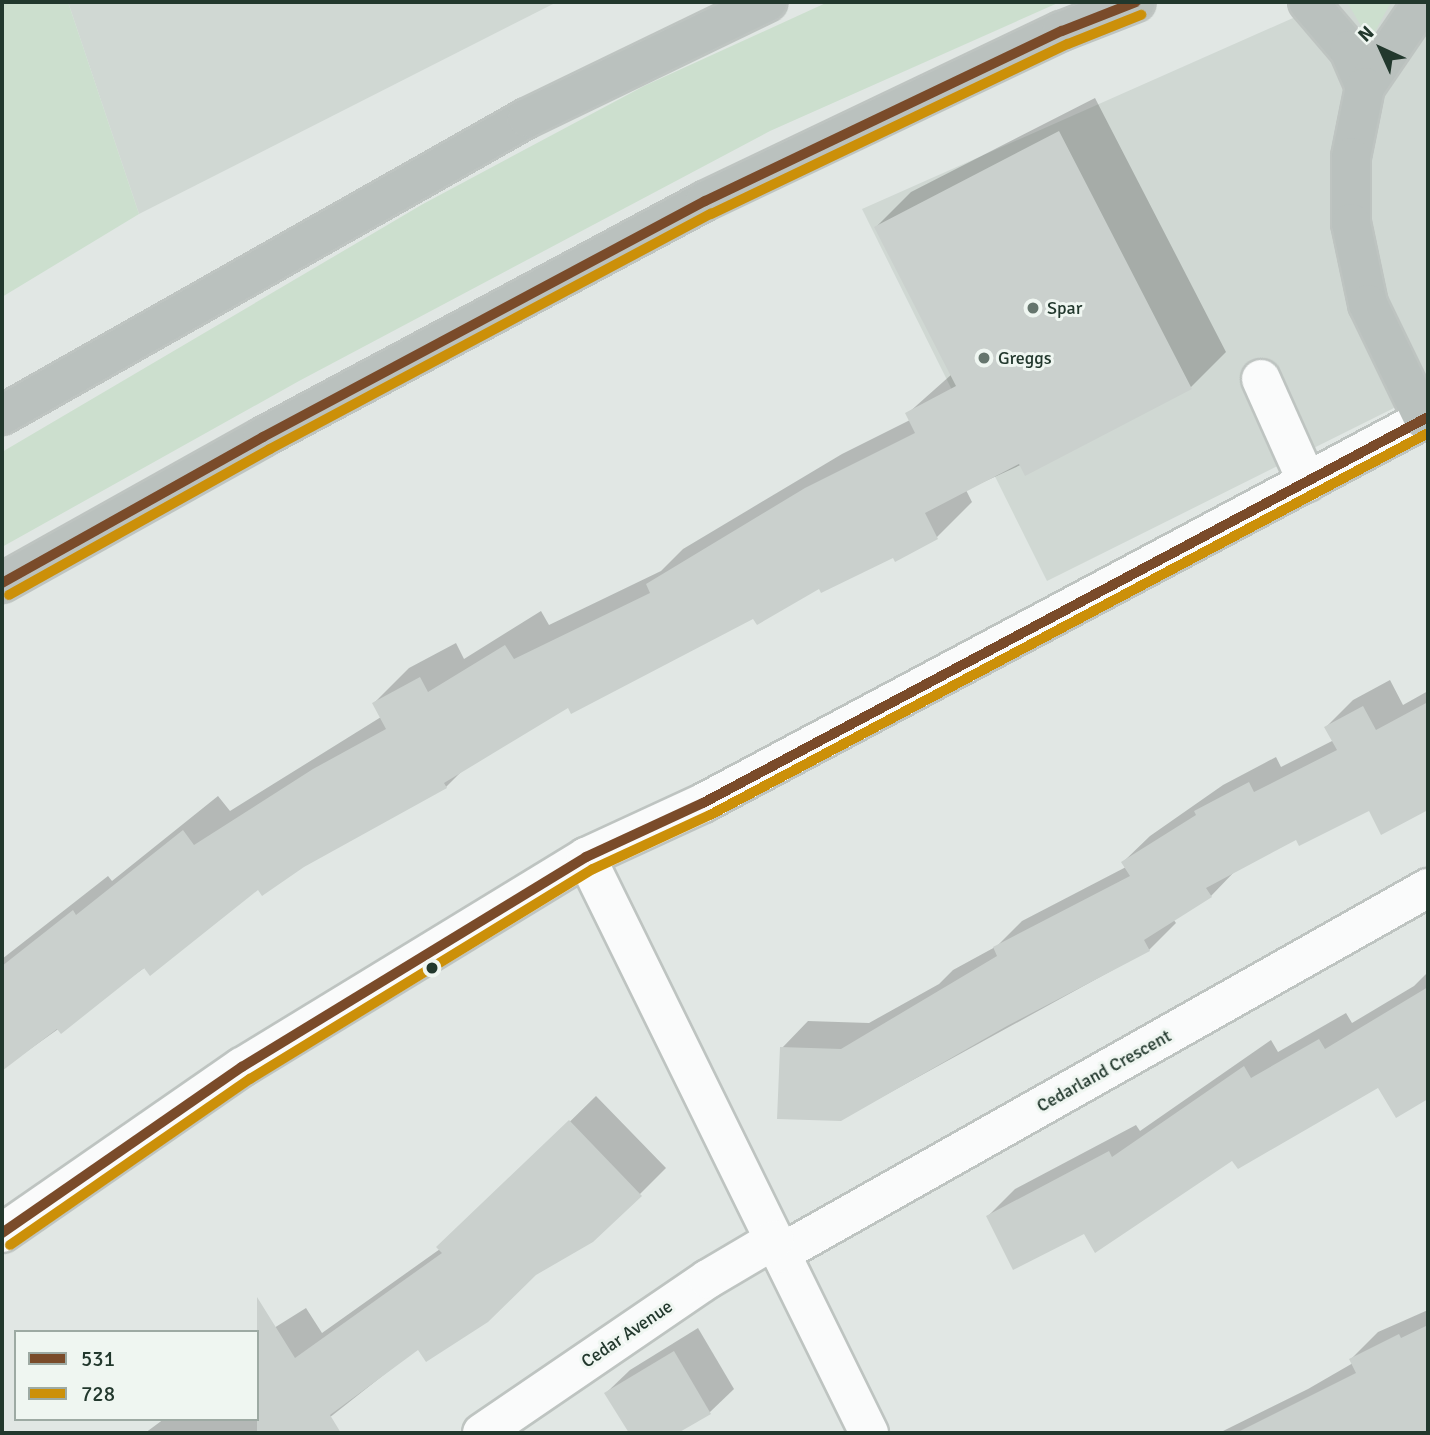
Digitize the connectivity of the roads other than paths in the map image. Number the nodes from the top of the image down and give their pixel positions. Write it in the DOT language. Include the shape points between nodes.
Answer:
graph roads {
  1 [pos="767,2"];
  2 [pos="1136,2"];
  3 [pos="1308,2"];
  4 [pos="1423,2"];
  5 [pos="1365,87"];
  6 [pos="1261,379"];
  7 [pos="2,415"];
  8 [pos="1426,419"];
  9 [pos="1307,482"];
  10 [pos="2,583"];
  11 [pos="586,857"];
  12 [pos="1428,888"];
  13 [pos="2,1233"];
  14 [pos="778,1246"];
  15 [pos="482,1433"];
  16 [pos="869,1433"];
  1 -- 7 [label="highway" via="527,118"];
  2 -- 10 [label="highway" via="1062,31 705,201"];
  3 -- 5 [label="highway" via="1349,50"];
  4 -- 5 [label="highway"];
  5 -- 8 [label="highway" via="1351,157 1351,223 1368,304"];
  6 -- 9 [label="street"];
  8 -- 9 [label="street"];
  9 -- 11 [label="street" via="703,803"];
  11 -- 13 [label="street" via="242,1067"];
  11 -- 14 [label="street"];
  12 -- 14 [label="street, Cedarland Crescent"];
  14 -- 15 [label="street, Cedar Avenue" via="708,1279"];
  14 -- 16 [label="street"];
}
